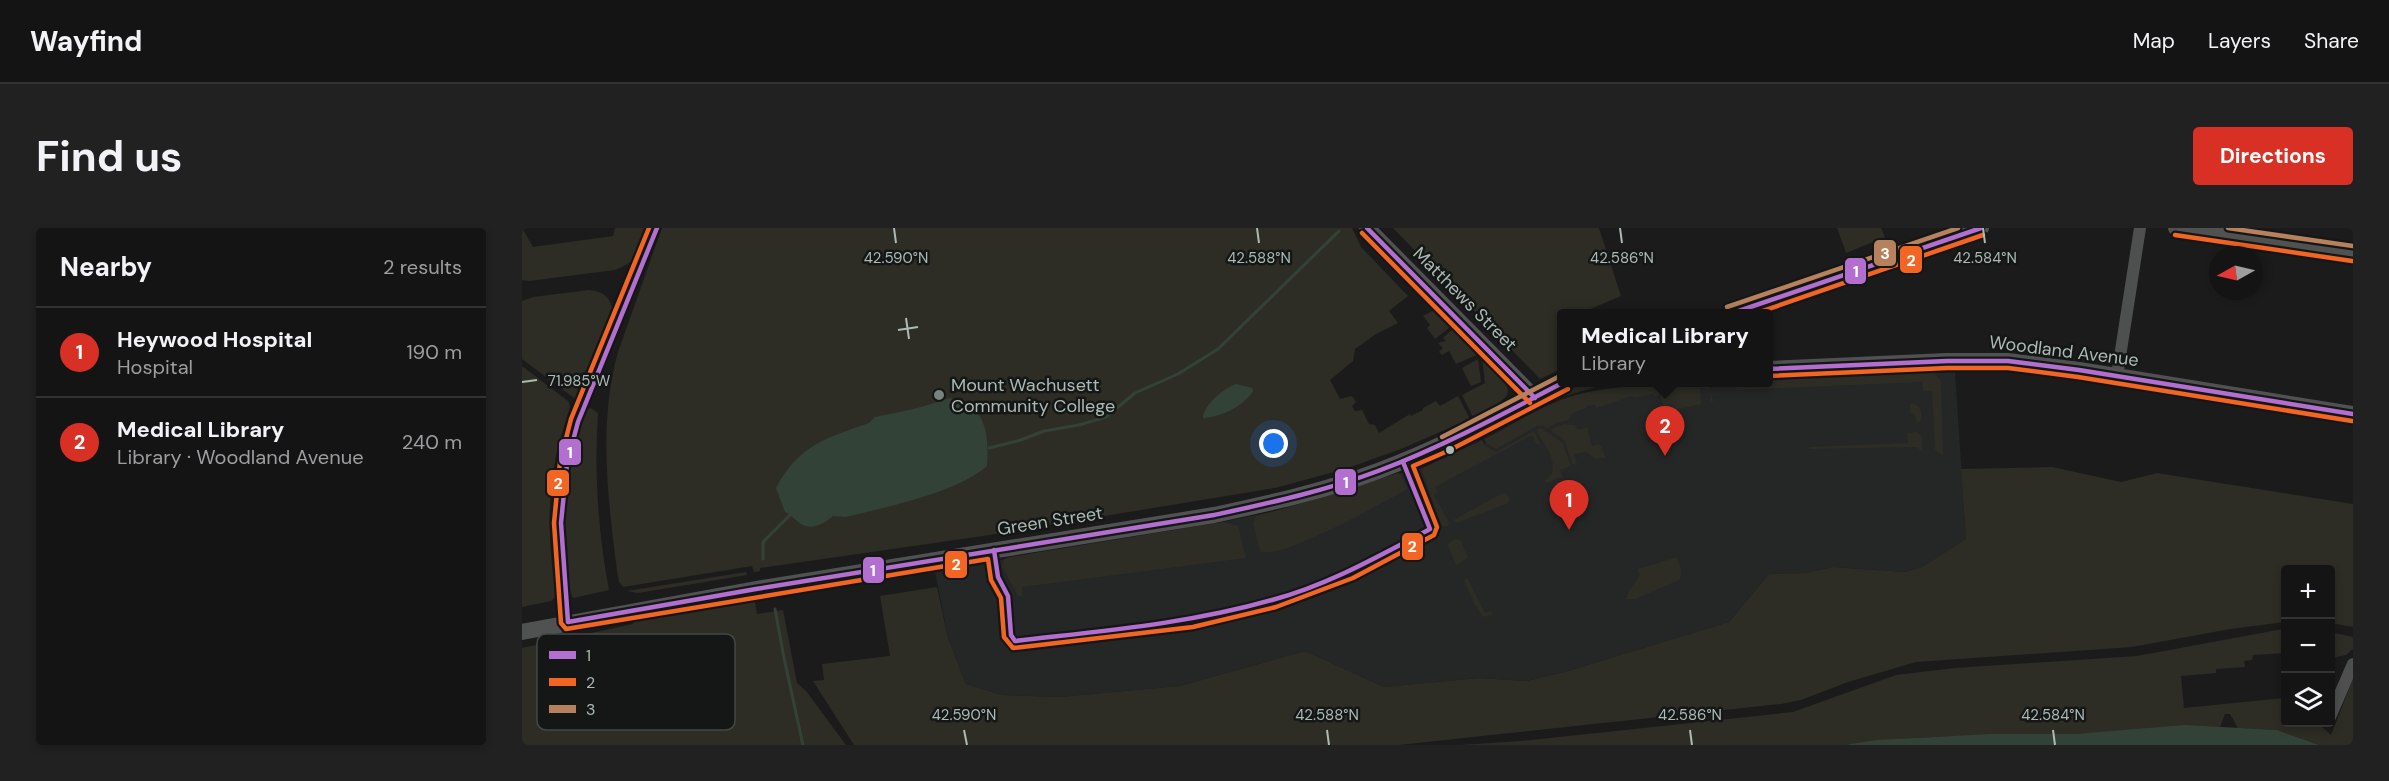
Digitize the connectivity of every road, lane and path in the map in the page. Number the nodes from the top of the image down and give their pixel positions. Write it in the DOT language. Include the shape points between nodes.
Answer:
graph roads {
  1 [pos="1367,228"];
  2 [pos="1981,228"];
  3 [pos="2140,228"];
  4 [pos="2176,228"];
  5 [pos="2353,254"];
  6 [pos="1744,309"];
  7 [pos="1773,369"];
  8 [pos="2117,376"];
  9 [pos="1557,386"];
  10 [pos="1535,398"];
  11 [pos="2353,414"];
  12 [pos="522,632"];
  13 [pos="2353,664"];
  14 [pos="2335,707"];
  1 -- 10 [label="street, Matthews Street"];
  2 -- 6 [label="street"];
  3 -- 8 [label="street"];
  4 -- 5 [label="street"];
  7 -- 8 [label="street, Woodland Avenue" via="1978,360"];
  8 -- 11 [label="street, Woodland Avenue"];
  9 -- 10 [label="street, Green Street"];
  10 -- 12 [label="street, Green Street" via="1403,462 1276,501"];
  13 -- 14 [label="street"];
}
